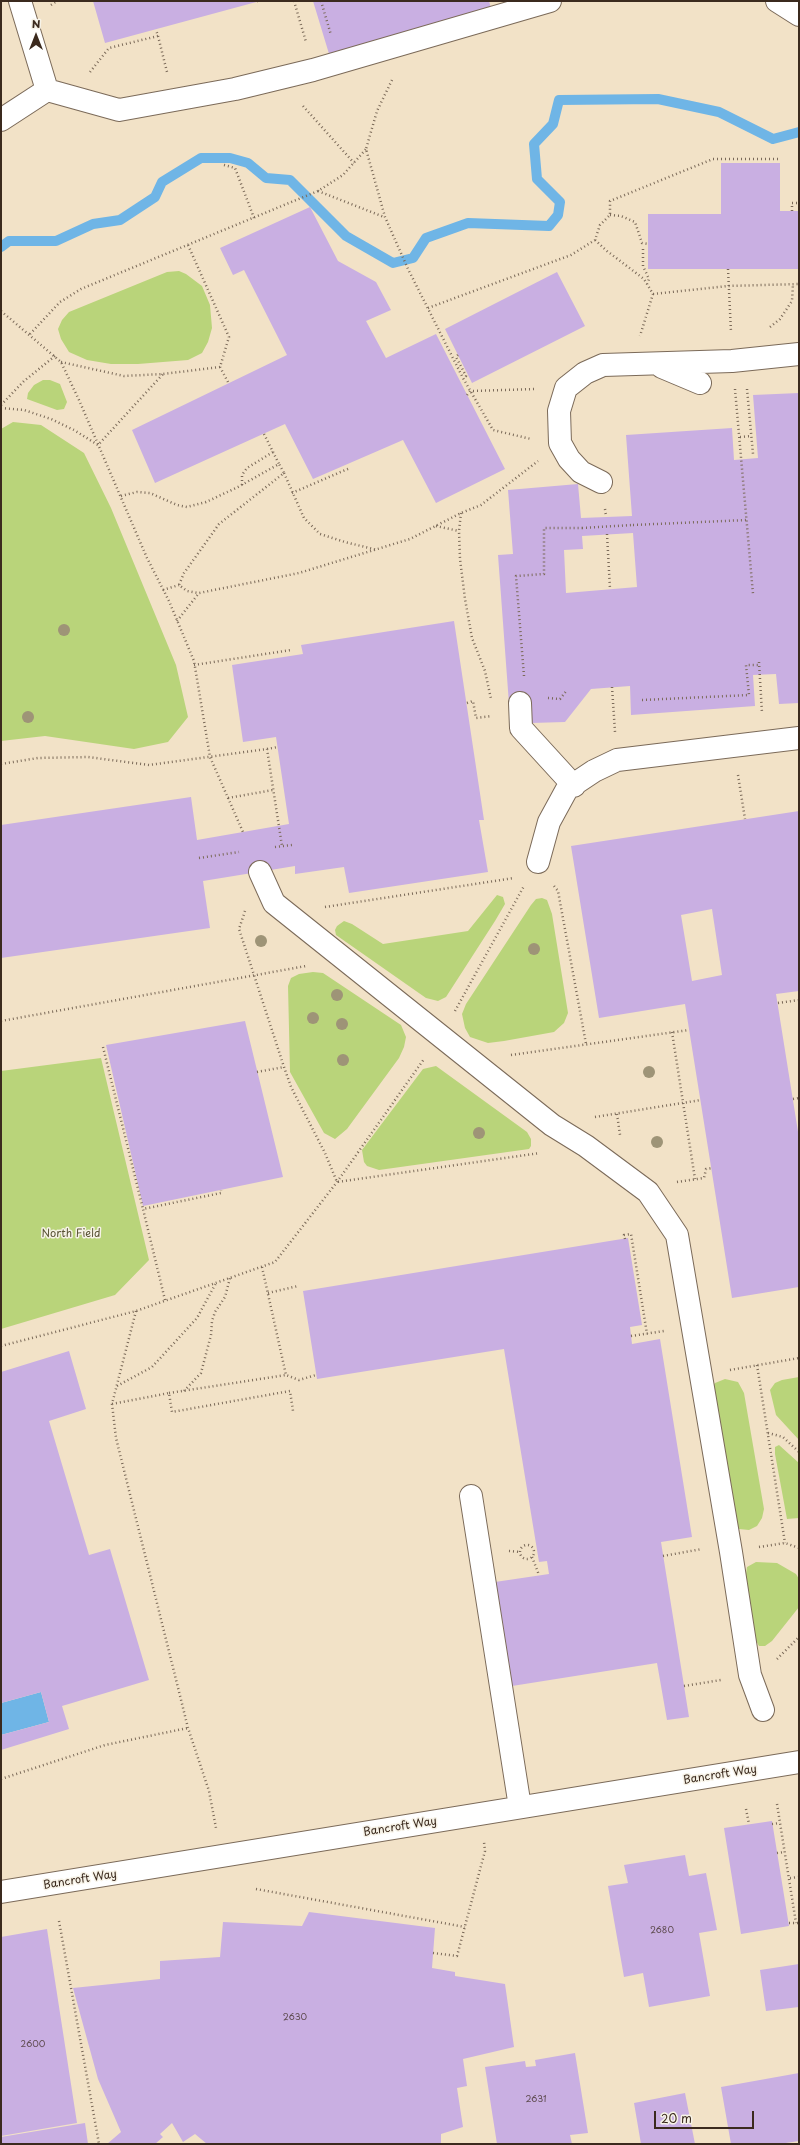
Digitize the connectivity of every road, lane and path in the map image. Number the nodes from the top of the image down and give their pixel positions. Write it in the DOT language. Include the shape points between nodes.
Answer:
graph roads {
  1 [pos="20,1"];
  2 [pos="257,1"];
  3 [pos="261,1"];
  4 [pos="294,1"];
  5 [pos="550,1"];
  6 [pos="777,1"];
  7 [pos="799,15"];
  8 [pos="301,25"];
  9 [pos="156,30"];
  10 [pos="158,36"];
  11 [pos="160,46"];
  12 [pos="392,80"];
  13 [pos="47,90"];
  14 [pos="73,96"];
  15 [pos="302,106"];
  16 [pos="1,120"];
  17 [pos="366,148"];
  18 [pos="779,159"];
  19 [pos="354,163"];
  20 [pos="224,165"];
  21 [pos="318,191"];
  22 [pos="799,203"];
  23 [pos="792,211"];
  24 [pos="610,215"];
  25 [pos="385,217"];
  26 [pos="254,218"];
  27 [pos="596,240"];
  28 [pos="648,244"];
  29 [pos="188,245"];
  30 [pos="643,249"];
  31 [pos="728,269"];
  32 [pos="793,284"];
  33 [pos="799,284"];
  34 [pos="647,285"];
  35 [pos="728,286"];
  36 [pos="652,294"];
  37 [pos="428,308"];
  38 [pos="1,311"];
  39 [pos="731,328"];
  40 [pos="769,328"];
  41 [pos="30,334"];
  42 [pos="799,354"];
  43 [pos="55,356"];
  44 [pos="458,356"];
  45 [pos="61,362"];
  46 [pos="655,364"];
  47 [pos="631,365"];
  48 [pos="220,366"];
  49 [pos="164,374"];
  50 [pos="463,378"];
  51 [pos="700,383"];
  52 [pos="229,384"];
  53 [pos="566,388"];
  54 [pos="470,391"];
  55 [pos="735,394"];
  56 [pos="467,395"];
  57 [pos="1,405"];
  58 [pos="1,408"];
  59 [pos="264,434"];
  60 [pos="560,435"];
  61 [pos="751,436"];
  62 [pos="740,437"];
  63 [pos="98,444"];
  64 [pos="273,452"];
  65 [pos="752,454"];
  66 [pos="279,464"];
  67 [pos="350,468"];
  68 [pos="284,473"];
  69 [pos="601,482"];
  70 [pos="242,485"];
  71 [pos="292,493"];
  72 [pos="121,496"];
  73 [pos="461,513"];
  74 [pos="747,520"];
  75 [pos="436,526"];
  76 [pos="459,531"];
  77 [pos="607,534"];
  78 [pos="378,550"];
  79 [pos="179,585"];
  80 [pos="164,590"];
  81 [pos="610,590"];
  82 [pos="199,593"];
  83 [pos="753,594"];
  84 [pos="177,621"];
  85 [pos="291,650"];
  86 [pos="194,665"];
  87 [pos="524,681"];
  88 [pos="612,687"];
  89 [pos="567,690"];
  90 [pos="546,698"];
  91 [pos="642,700"];
  92 [pos="466,703"];
  93 [pos="492,704"];
  94 [pos="520,704"];
  95 [pos="493,710"];
  96 [pos="763,715"];
  97 [pos="615,730"];
  98 [pos="799,738"];
  99 [pos="278,747"];
  100 [pos="733,747"];
  101 [pos="266,749"];
  102 [pos="210,757"];
  103 [pos="1,764"];
  104 [pos="574,786"];
  105 [pos="273,790"];
  106 [pos="228,798"];
  107 [pos="746,819"];
  108 [pos="243,832"];
  109 [pos="282,846"];
  110 [pos="534,869"];
  111 [pos="260,872"];
  112 [pos="287,913"];
  113 [pos="344,958"];
  114 [pos="254,975"];
  115 [pos="799,1000"];
  116 [pos="778,1003"];
  117 [pos="1,1021"];
  118 [pos="689,1030"];
  119 [pos="672,1032"];
  120 [pos="441,1035"];
  121 [pos="586,1044"];
  122 [pos="102,1046"];
  123 [pos="471,1060"];
  124 [pos="284,1067"];
  125 [pos="257,1072"];
  126 [pos="793,1098"];
  127 [pos="799,1098"];
  128 [pos="701,1100"];
  129 [pos="683,1104"];
  130 [pos="617,1114"];
  131 [pos="592,1118"];
  132 [pos="620,1130"];
  133 [pos="586,1146"];
  134 [pos="712,1168"];
  135 [pos="695,1179"];
  136 [pos="337,1182"];
  137 [pos="221,1190"];
  138 [pos="648,1192"];
  139 [pos="143,1209"];
  140 [pos="625,1239"];
  141 [pos="262,1267"];
  142 [pos="230,1277"];
  143 [pos="216,1282"];
  144 [pos="298,1286"];
  145 [pos="268,1293"];
  146 [pos="165,1300"];
  147 [pos="136,1311"];
  148 [pos="647,1334"];
  149 [pos="1,1346"];
  150 [pos="799,1358"];
  151 [pos="757,1365"];
  152 [pos="286,1375"];
  153 [pos="316,1375"];
  154 [pos="702,1375"];
  155 [pos="117,1386"];
  156 [pos="184,1391"];
  157 [pos="169,1393"];
  158 [pos="112,1404"];
  159 [pos="293,1411"];
  160 [pos="767,1433"];
  161 [pos="799,1452"];
  162 [pos="471,1496"];
  163 [pos="784,1543"];
  164 [pos="799,1548"];
  165 [pos="704,1549"];
  166 [pos="731,1552"];
  167 [pos="664,1556"];
  168 [pos="532,1557"];
  169 [pos="539,1575"];
  170 [pos="750,1675"];
  171 [pos="684,1686"];
  172 [pos="763,1710"];
  173 [pos="188,1728"];
  174 [pos="799,1762"];
  175 [pos="1,1779"];
  176 [pos="777,1804"];
  177 [pos="520,1807"];
  178 [pos="746,1809"];
  179 [pos="780,1823"];
  180 [pos="749,1824"];
  181 [pos="772,1824"];
  182 [pos="485,1851"];
  183 [pos="785,1852"];
  184 [pos="777,1853"];
  185 [pos="220,1857"];
  186 [pos="799,1877"];
  187 [pos="790,1878"];
  188 [pos="256,1889"];
  189 [pos="1,1892"];
  190 [pos="59,1921"];
  191 [pos="798,1923"];
  192 [pos="789,1924"];
  193 [pos="465,1927"];
  194 [pos="433,1953"];
  195 [pos="99,2144"];
  1 -- 13 [label="street"];
  2 -- 3 [label="path"];
  4 -- 8 [label="path"];
  5 -- 14 [label="street" via="314,70 235,89 119,110"];
  6 -- 7 [label="street"];
  9 -- 10 [label="path"];
  10 -- 11 [label="path"];
  10 -- 14 [label="path" via="109,48"];
  12 -- 17 [label="path" via="377,111"];
  13 -- 14 [label="street"];
  13 -- 16 [label="street"];
  15 -- 19 [label="path"];
  17 -- 19 [label="path"];
  17 -- 25 [label="path"];
  18 -- 24 [label="path" via="714,159 610,200"];
  19 -- 21 [label="path" via="343,175"];
  20 -- 26 [label="path" via="235,168"];
  21 -- 25 [label="path"];
  21 -- 26 [label="path"];
  22 -- 23 [label="path" via="792,203"];
  24 -- 27 [label="path" via="600,225"];
  24 -- 28 [label="path" via="621,216 634,222 642,243"];
  25 -- 37 [label="path" via="395,243"];
  26 -- 29 [label="path"];
  27 -- 34 [label="path" via="644,279"];
  27 -- 37 [label="path" via="571,255"];
  29 -- 41 [label="path" via="81,289 60,302"];
  29 -- 48 [label="path" via="229,337"];
  30 -- 34 [label="path" via="643,266 649,279"];
  31 -- 35 [label="path"];
  32 -- 33 [label="path"];
  32 -- 35 [label="path"];
  32 -- 40 [label="path" via="792,301 780,319"];
  34 -- 36 [label="path"];
  35 -- 36 [label="path"];
  35 -- 39 [label="path"];
  36 -- 47 [label="path"];
  37 -- 50 [label="path"];
  38 -- 41 [label="path"];
  41 -- 43 [label="path"];
  42 -- 46 [label="street" via="732,361"];
  43 -- 45 [label="path"];
  43 -- 57 [label="path" via="24,381"];
  44 -- 50 [label="path" via="456,357 466,376"];
  45 -- 49 [label="path" via="124,376"];
  45 -- 63 [label="path"];
  46 -- 47 [label="street"];
  46 -- 51 [label="street"];
  47 -- 53 [label="street" via="602,365 585,373"];
  48 -- 49 [label="path"];
  48 -- 52 [label="path"];
  49 -- 63 [label="path"];
  50 -- 54 [label="path"];
  51 -- 61 [label="path" via="747,389"];
  53 -- 54 [label="path"];
  53 -- 60 [label="street" via="559,411"];
  54 -- 56 [label="path"];
  54 -- 60 [label="path" via="493,430 528,439"];
  55 -- 62 [label="path"];
  58 -- 63 [label="path" via="24,410 51,419"];
  59 -- 64 [label="path"];
  60 -- 69 [label="street" via="569,459 581,472"];
  60 -- 73 [label="path" via="481,505"];
  61 -- 62 [label="path"];
  61 -- 65 [label="path"];
  62 -- 74 [label="path"];
  63 -- 72 [label="path"];
  64 -- 66 [label="path"];
  64 -- 70 [label="path" via="247,468 242,475"];
  66 -- 68 [label="path"];
  66 -- 70 [label="path"];
  67 -- 71 [label="path"];
  68 -- 71 [label="path"];
  68 -- 79 [label="path" via="219,524 184,573"];
  70 -- 72 [label="path" via="206,502 187,506 177,505 150,493 137,492"];
  71 -- 78 [label="path" via="304,518 320,534"];
  72 -- 80 [label="path" via="147,558"];
  73 -- 75 [label="path"];
  73 -- 76 [label="path"];
  74 -- 83 [label="path"];
  74 -- 87 [label="path, bridge" via="544,528 544,574 516,576"];
  75 -- 76 [label="path"];
  75 -- 78 [label="path" via="410,539"];
  76 -- 93 [label="path" via="460,559 471,630"];
  77 -- 81 [label="path"];
  78 -- 82 [label="path" via="299,573"];
  79 -- 80 [label="path"];
  79 -- 82 [label="path" via="187,591"];
  80 -- 84 [label="path"];
  82 -- 84 [label="path"];
  84 -- 86 [label="path"];
  85 -- 86 [label="path"];
  86 -- 102 [label="path"];
  88 -- 97 [label="path"];
  89 -- 90 [label="path" via="560,699"];
  91 -- 96 [label="path" via="749,695 746,665 759,664"];
  92 -- 95 [label="path" via="473,701 476,718 494,716"];
  94 -- 104 [label="street" via="521,728"];
  98 -- 100 [label="street"];
  99 -- 101 [label="path"];
  100 -- 104 [label="street" via="616,760 594,771"];
  100 -- 107 [label="path"];
  101 -- 102 [label="path"];
  101 -- 105 [label="path"];
  102 -- 103 [label="path" via="149,765 88,757 38,758"];
  102 -- 106 [label="path"];
  104 -- 110 [label="street" via="567,789 549,822"];
  105 -- 106 [label="path"];
  105 -- 109 [label="path"];
  106 -- 108 [label="path"];
  110 -- 112 [label="path"];
  110 -- 120 [label="path"];
  110 -- 121 [label="path" via="558,891"];
  111 -- 112 [label="street" via="274,903"];
  111 -- 114 [label="path" via="239,929"];
  112 -- 113 [label="street"];
  113 -- 114 [label="path"];
  113 -- 120 [label="street"];
  114 -- 117 [label="path"];
  114 -- 124 [label="path"];
  115 -- 116 [label="path"];
  118 -- 119 [label="path"];
  119 -- 121 [label="path"];
  119 -- 129 [label="path"];
  120 -- 123 [label="street"];
  120 -- 136 [label="path"];
  121 -- 123 [label="path"];
  122 -- 139 [label="path"];
  123 -- 133 [label="street" via="552,1124"];
  124 -- 125 [label="path"];
  124 -- 136 [label="path" via="291,1087"];
  126 -- 127 [label="path"];
  128 -- 129 [label="path"];
  129 -- 130 [label="path"];
  129 -- 135 [label="path"];
  130 -- 131 [label="path"];
  130 -- 132 [label="path"];
  133 -- 136 [label="path"];
  133 -- 138 [label="street"];
  134 -- 135 [label="path" via="706,1169 704,1178"];
  135 -- 138 [label="path" via="664,1184"];
  136 -- 141 [label="path" via="275,1262"];
  137 -- 139 [label="path" via="221,1193"];
  138 -- 154 [label="street" via="677,1235"];
  139 -- 146 [label="path"];
  140 -- 148 [label="path" via="624,1235 631,1234"];
  141 -- 142 [label="path"];
  141 -- 145 [label="path"];
  142 -- 143 [label="path"];
  142 -- 156 [label="path" via="225,1297 212,1321 201,1374"];
  143 -- 146 [label="path"];
  143 -- 155 [label="path" via="197,1318 152,1367"];
  144 -- 145 [label="path"];
  145 -- 152 [label="path"];
  146 -- 147 [label="path"];
  147 -- 149 [label="path"];
  147 -- 155 [label="path"];
  150 -- 151 [label="path"];
  151 -- 154 [label="path"];
  151 -- 160 [label="path"];
  152 -- 153 [label="path" via="299,1380"];
  152 -- 156 [label="path"];
  154 -- 166 [label="street"];
  155 -- 158 [label="path"];
  156 -- 157 [label="path"];
  157 -- 158 [label="path"];
  157 -- 159 [label="path" via="172,1412 290,1391"];
  158 -- 173 [label="path" via="123,1470"];
  160 -- 161 [label="path" via="783,1437"];
  160 -- 163 [label="path"];
  162 -- 177 [label="street"];
  163 -- 164 [label="path"];
  163 -- 166 [label="path"];
  165 -- 167 [label="path"];
  166 -- 170 [label="street"];
  168 -- 168 [label="path" via="532,1546 528,1544 521,1548 522,1556"];
  168 -- 169 [label="path"];
  170 -- 171 [label="path"];
  170 -- 172 [label="street"];
  173 -- 175 [label="path" via="105,1745"];
  173 -- 185 [label="path" via="209,1791"];
  174 -- 177 [label="street, Bancroft Way"];
  176 -- 179 [label="path"];
  177 -- 185 [label="street, Bancroft Way"];
  178 -- 180 [label="path"];
  179 -- 181 [label="path"];
  179 -- 183 [label="path"];
  182 -- 193 [label="path"];
  183 -- 184 [label="path"];
  183 -- 187 [label="path"];
  185 -- 189 [label="street, Bancroft Way"];
  186 -- 187 [label="path"];
  187 -- 191 [label="path"];
  188 -- 193 [label="path"];
  190 -- 195 [label="path"];
  191 -- 192 [label="path"];
  193 -- 194 [label="path" via="457,1956"];
}
